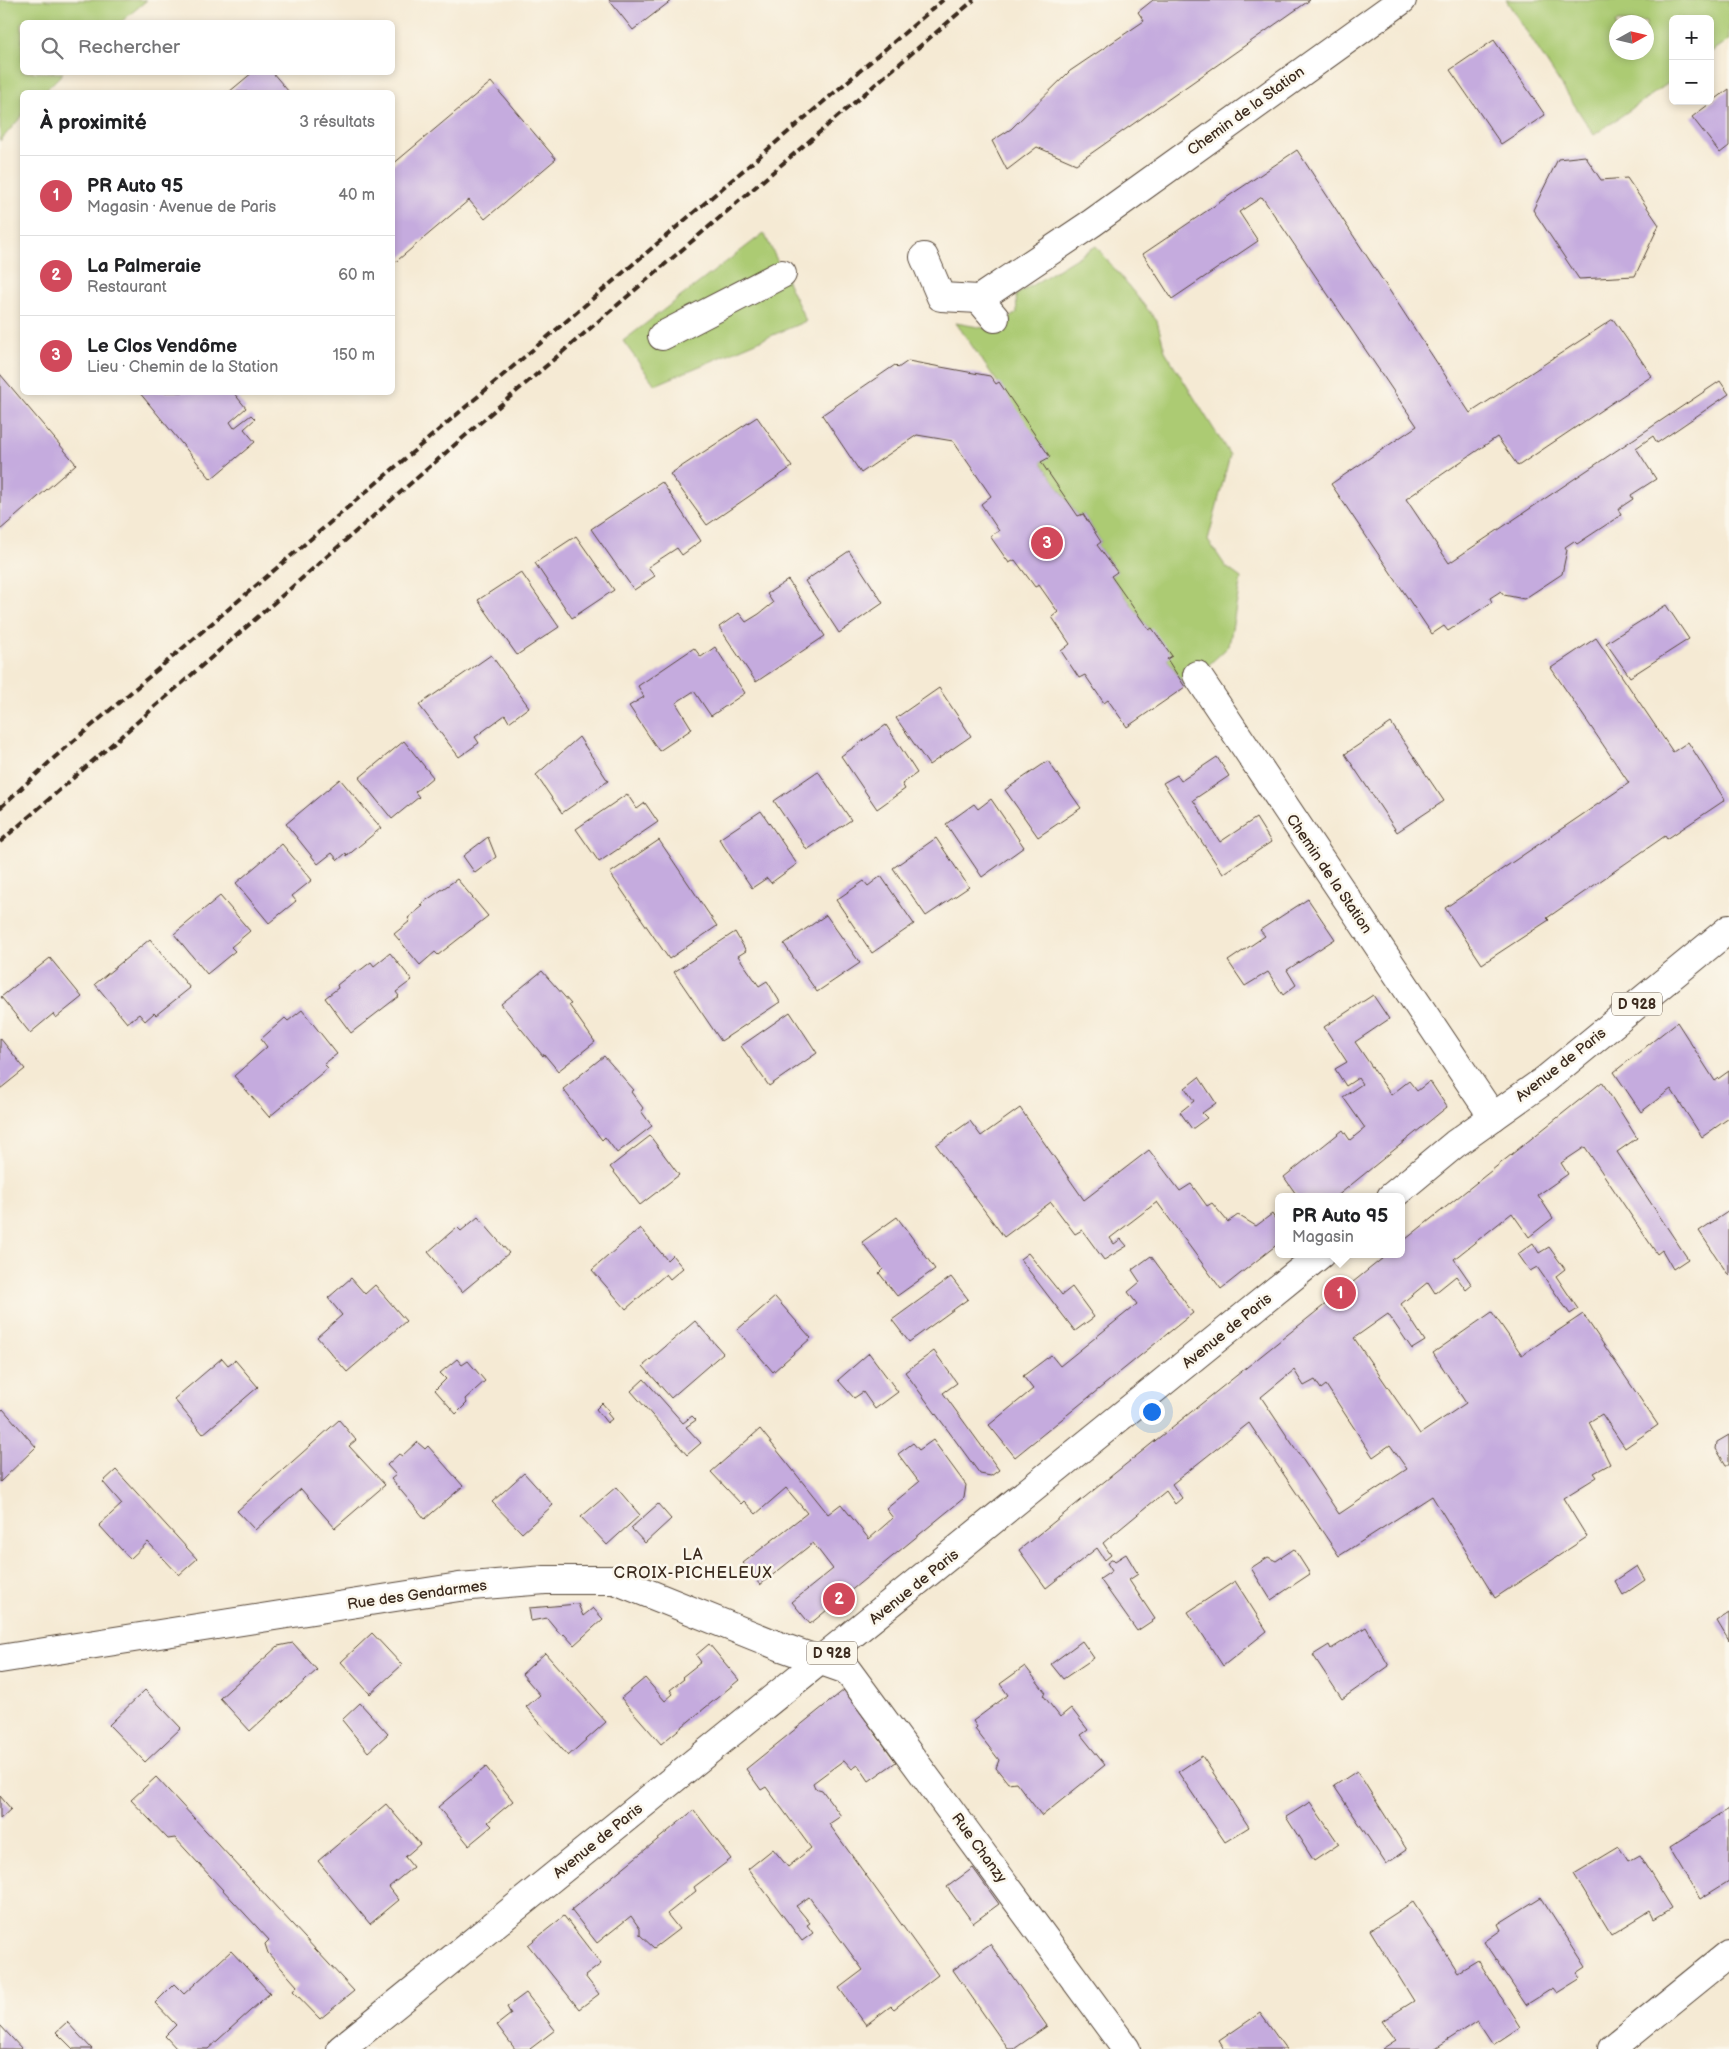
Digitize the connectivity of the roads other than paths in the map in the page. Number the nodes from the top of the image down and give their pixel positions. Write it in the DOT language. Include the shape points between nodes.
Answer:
graph roads {
  1 [pos="1402,0"];
  2 [pos="924,257"];
  3 [pos="782,274"];
  4 [pos="662,336"];
  5 [pos="1197,675"];
  6 [pos="1728,932"];
  7 [pos="1493,1117"];
  8 [pos="1396,1193"];
  9 [pos="1316,1258"];
  10 [pos="0,1659"];
  11 [pos="822,1660"];
  12 [pos="1729,1954"];
  13 [pos="341,2049"];
  14 [pos="1126,2049"];
  15 [pos="1612,2049"];
  1 -- 2 [label="street, Chemin de la Station" via="1092,223 987,308 941,297"];
  3 -- 4 [label="street"];
  5 -- 7 [label="street, Chemin de la Station"];
  6 -- 7 [label="street, Avenue de Paris / D 928" via="1545,1080"];
  7 -- 8 [label="street, Avenue de Paris / D 928"];
  9 -- 11 [label="street, Avenue de Paris / D 928"];
  10 -- 11 [label="street, Rue des Gendarmes" via="459,1587 545,1580 615,1580"];
  11 -- 13 [label="street, Avenue de Paris / D 928"];
  11 -- 14 [label="street, Rue Chanzy" via="848,1670"];
  12 -- 15 [label="street"];
}
